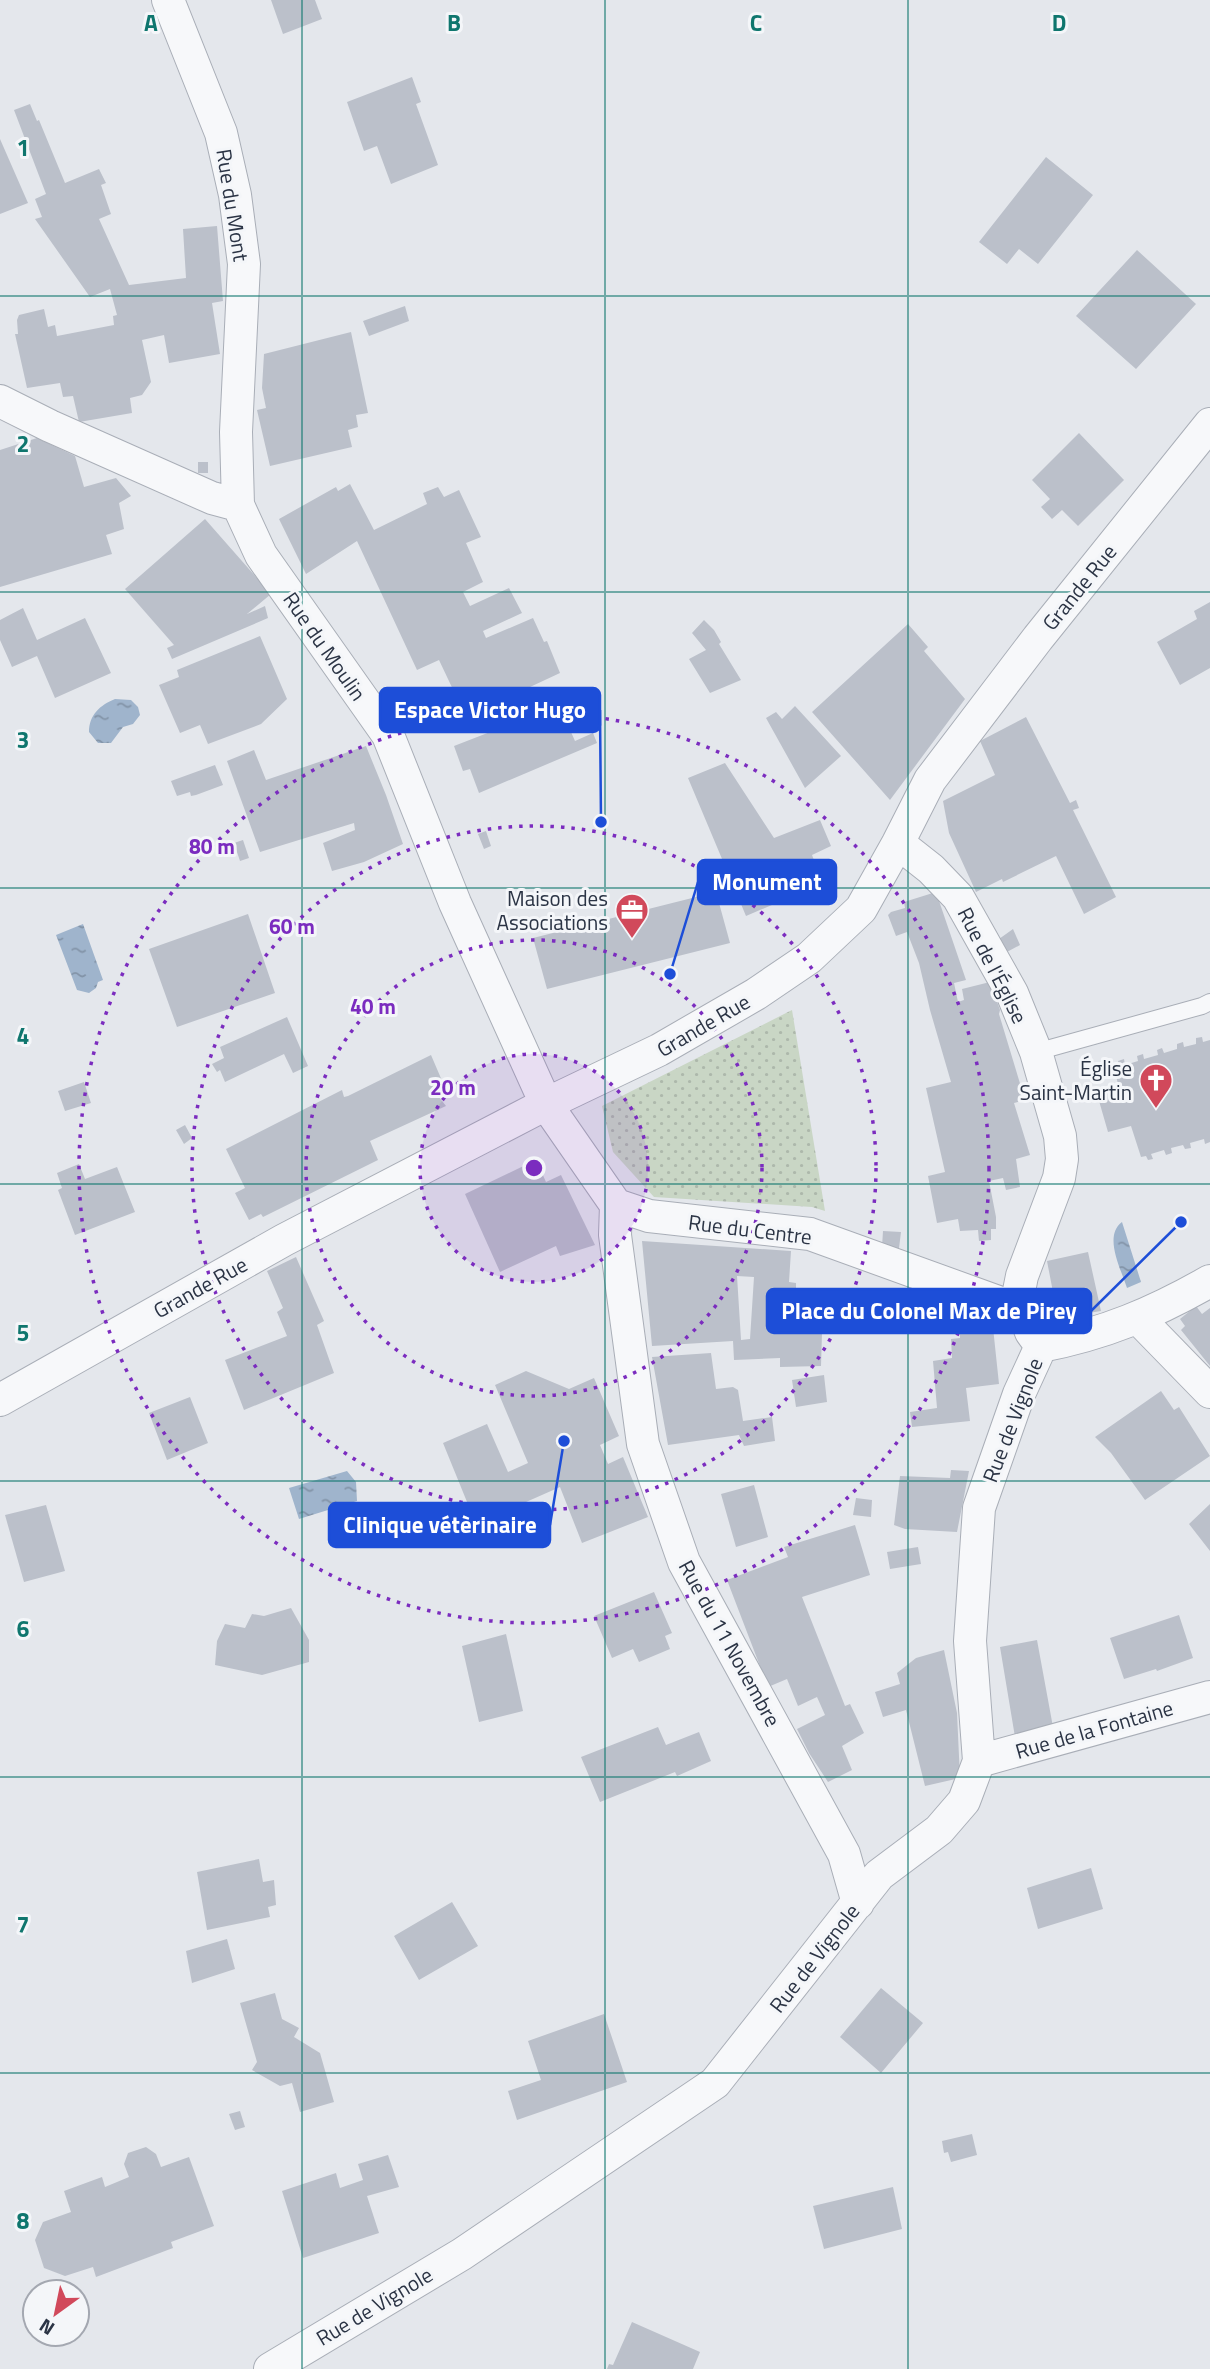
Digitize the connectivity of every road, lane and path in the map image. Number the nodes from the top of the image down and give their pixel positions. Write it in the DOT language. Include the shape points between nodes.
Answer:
graph roads {
  1 [pos="168,0"];
  2 [pos="0,401"];
  3 [pos="1210,424"];
  4 [pos="238,505"];
  5 [pos="898,843"];
  6 [pos="1210,1002"];
  7 [pos="1036,1052"];
  8 [pos="547,1104"];
  9 [pos="616,1205"];
  10 [pos="1210,1281"];
  11 [pos="1023,1311"];
  12 [pos="1138,1318"];
  13 [pos="1041,1346"];
  14 [pos="1210,1392"];
  15 [pos="0,1400"];
  16 [pos="1210,1696"];
  17 [pos="979,1761"];
  18 [pos="858,1903"];
  19 [pos="270,2369"];
  1 -- 4 [label="street, Rue du Mont" via="221,133 237,208 244,264 236,432"];
  2 -- 4 [label="street" via="212,498"];
  3 -- 5 [label="street, Grande Rue" via="930,780"];
  4 -- 8 [label="street, Rue du Moulin" via="261,555 388,735 455,903"];
  5 -- 7 [label="street, Rue de l'Église" via="958,897 1012,993"];
  5 -- 8 [label="street, Grande Rue" via="861,909 809,958 659,1051"];
  6 -- 7 [label="lane"];
  7 -- 11 [label="street, Rue de l'Église" via="1062,1159 1022,1276"];
  8 -- 9 [label="street"];
  8 -- 15 [label="street, Grande Rue" via="284,1240"];
  9 -- 11 [label="street, Rue du Centre" via="649,1216 810,1234"];
  9 -- 18 [label="street, Rue du 11 Novembre" via="615,1236 643,1444 684,1562 844,1854"];
  10 -- 12 [label="street"];
  11 -- 13 [label="street"];
  12 -- 13 [label="street"];
  12 -- 14 [label="street"];
  13 -- 17 [label="street, Rue de Vignole" via="979,1508 970,1641"];
  16 -- 17 [label="street, Rue de la Fontaine"];
  17 -- 18 [label="street, Rue de Vignole" via="956,1811 939,1830 879,1875"];
  18 -- 19 [label="street, Rue de Vignole" via="715,2083 462,2254"];
}
